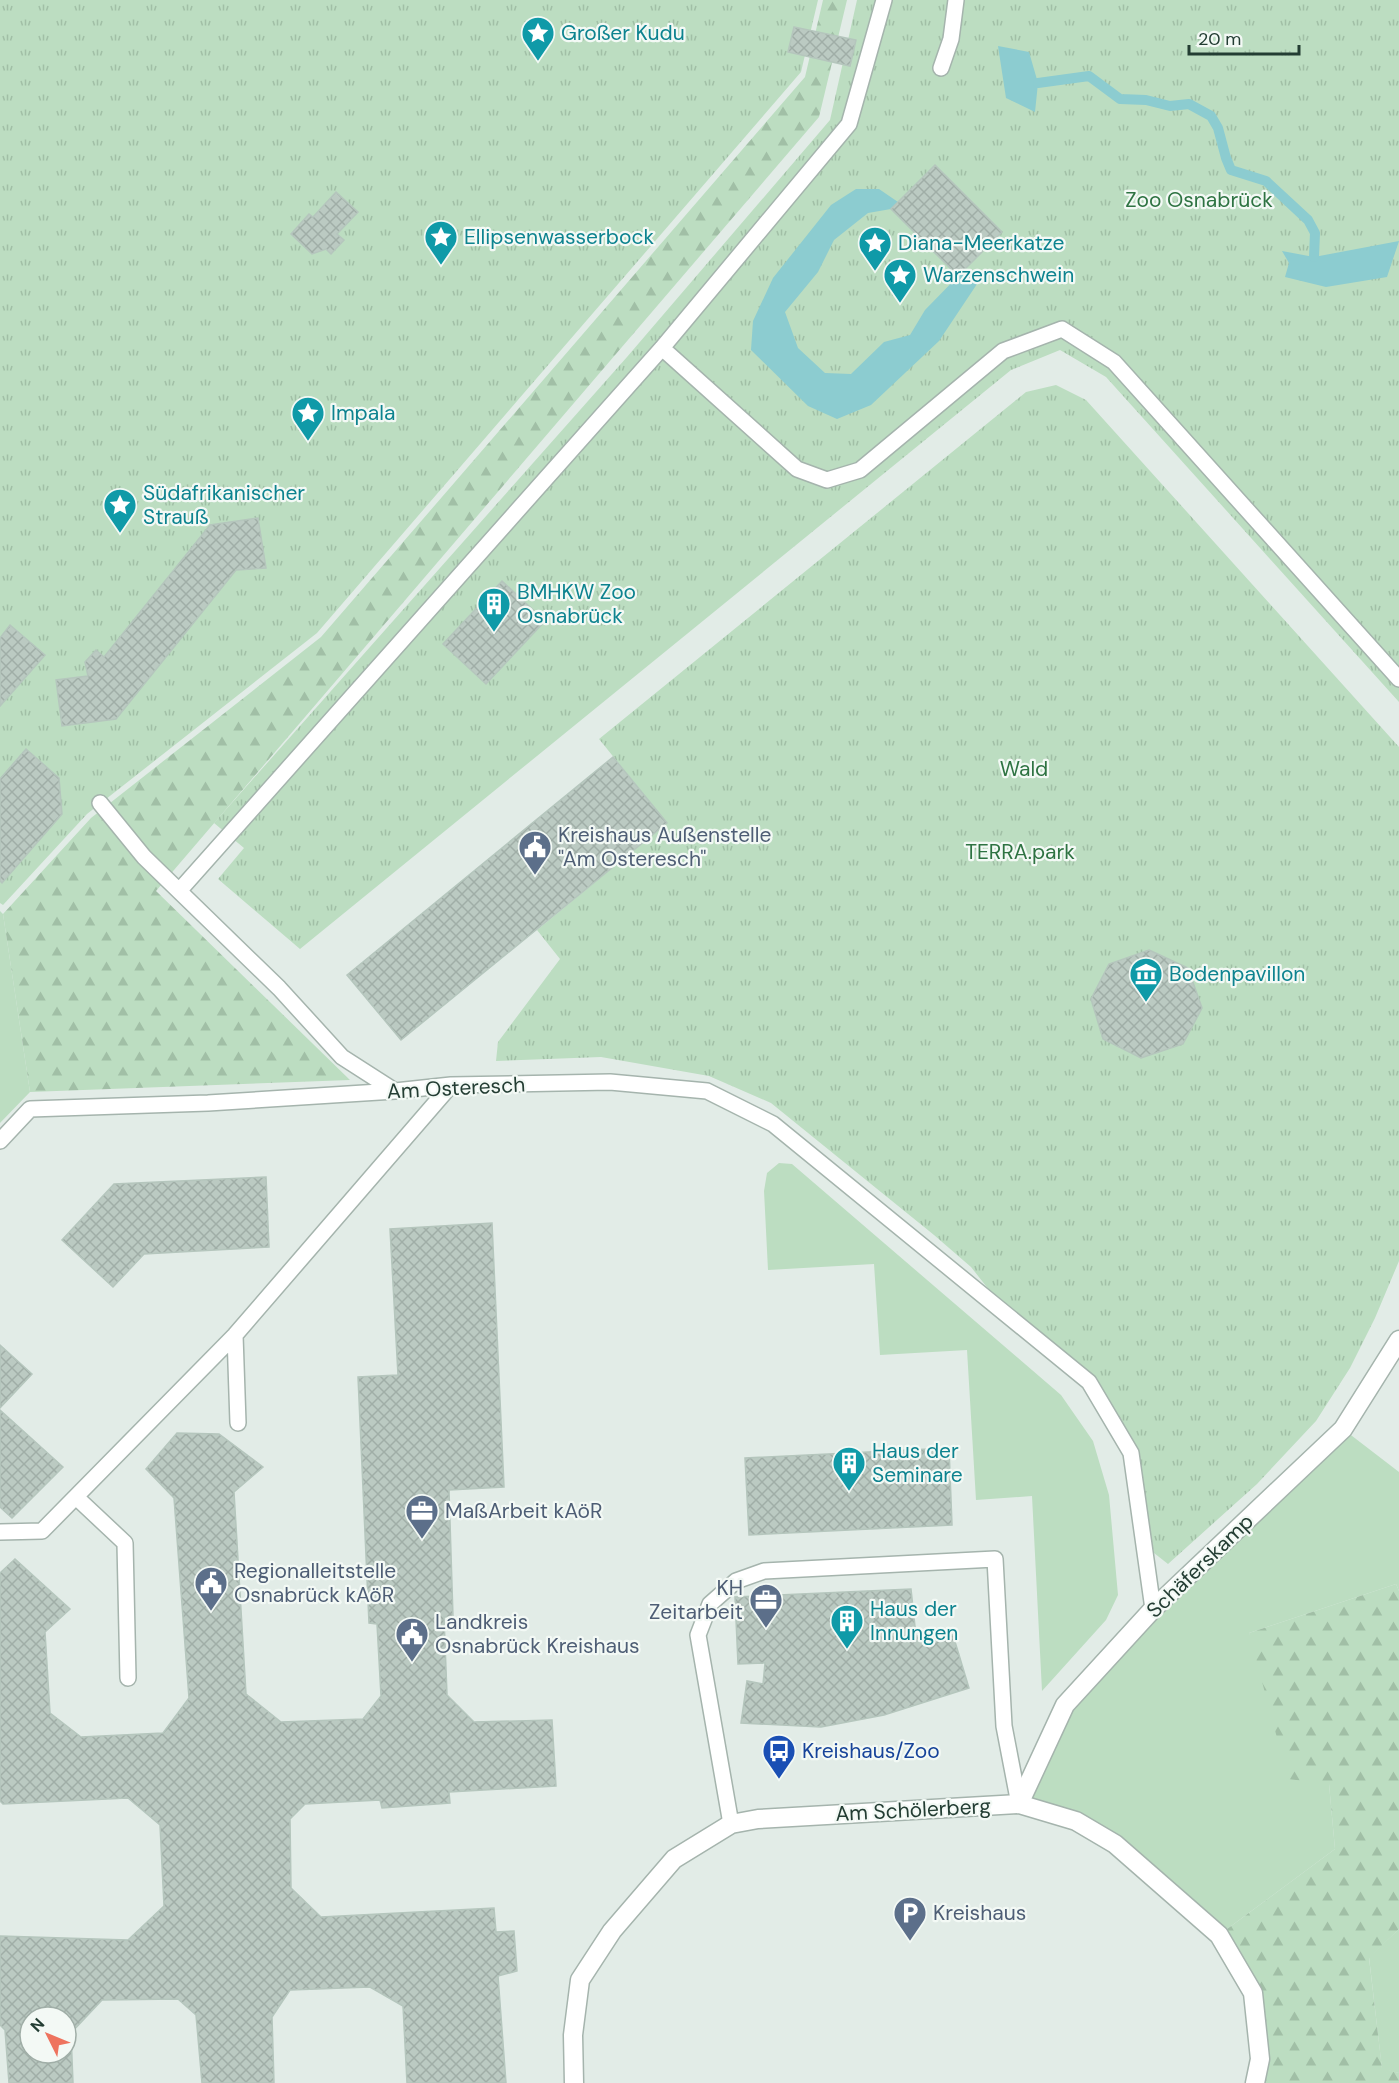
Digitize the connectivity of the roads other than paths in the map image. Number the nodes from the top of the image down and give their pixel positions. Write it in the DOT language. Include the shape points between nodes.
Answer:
graph roads {
  1 [pos="884,0"];
  2 [pos="956,0"];
  3 [pos="941,68"];
  4 [pos="662,348"];
  5 [pos="1399,679"];
  6 [pos="100,803"];
  7 [pos="179,891"];
  8 [pos="452,1085"];
  9 [pos="395,1091"];
  10 [pos="0,1141"];
  11 [pos="235,1335"];
  12 [pos="1399,1340"];
  13 [pos="238,1423"];
  14 [pos="76,1497"];
  15 [pos="0,1532"];
  16 [pos="1153,1609"];
  17 [pos="128,1678"];
  18 [pos="1019,1804"];
  19 [pos="731,1824"];
  20 [pos="574,2083"];
  21 [pos="1255,2083"];
  1 -- 4 [label="lane" via="849,124"];
  2 -- 3 [label="lane" via="951,39"];
  4 -- 5 [label="lane" via="796,469 827,480 860,470 1003,351 1062,329 1114,362"];
  4 -- 7 [label="lane"];
  6 -- 7 [label="lane" via="144,857"];
  7 -- 9 [label="lane" via="279,988 342,1057"];
  8 -- 9 [label="lane, Am Osteresch"];
  8 -- 11 [label="lane"];
  8 -- 16 [label="lane, Am Osteresch" via="610,1082 707,1091 773,1124 1089,1382 1131,1453"];
  9 -- 10 [label="lane, Am Osteresch" via="30,1109"];
  11 -- 13 [label="lane"];
  11 -- 14 [label="lane"];
  12 -- 16 [label="street, Schäferskamp" via="1343,1429"];
  14 -- 15 [label="lane" via="42,1531"];
  14 -- 17 [label="lane" via="125,1543"];
  16 -- 18 [label="street, Schäferskamp" via="1065,1705"];
  18 -- 19 [label="street, Am Schölerberg" via="758,1819"];
  18 -- 19 [label="lane" via="1004,1726 995,1559 764,1571 736,1581 710,1605 698,1635"];
  18 -- 21 [label="street, Am Schölerberg" via="1076,1821 1115,1844 1219,1935 1253,1993 1260,2059"];
  19 -- 20 [label="street, Am Schölerberg" via="674,1859 612,1931 580,1980 573,2035"];
}
